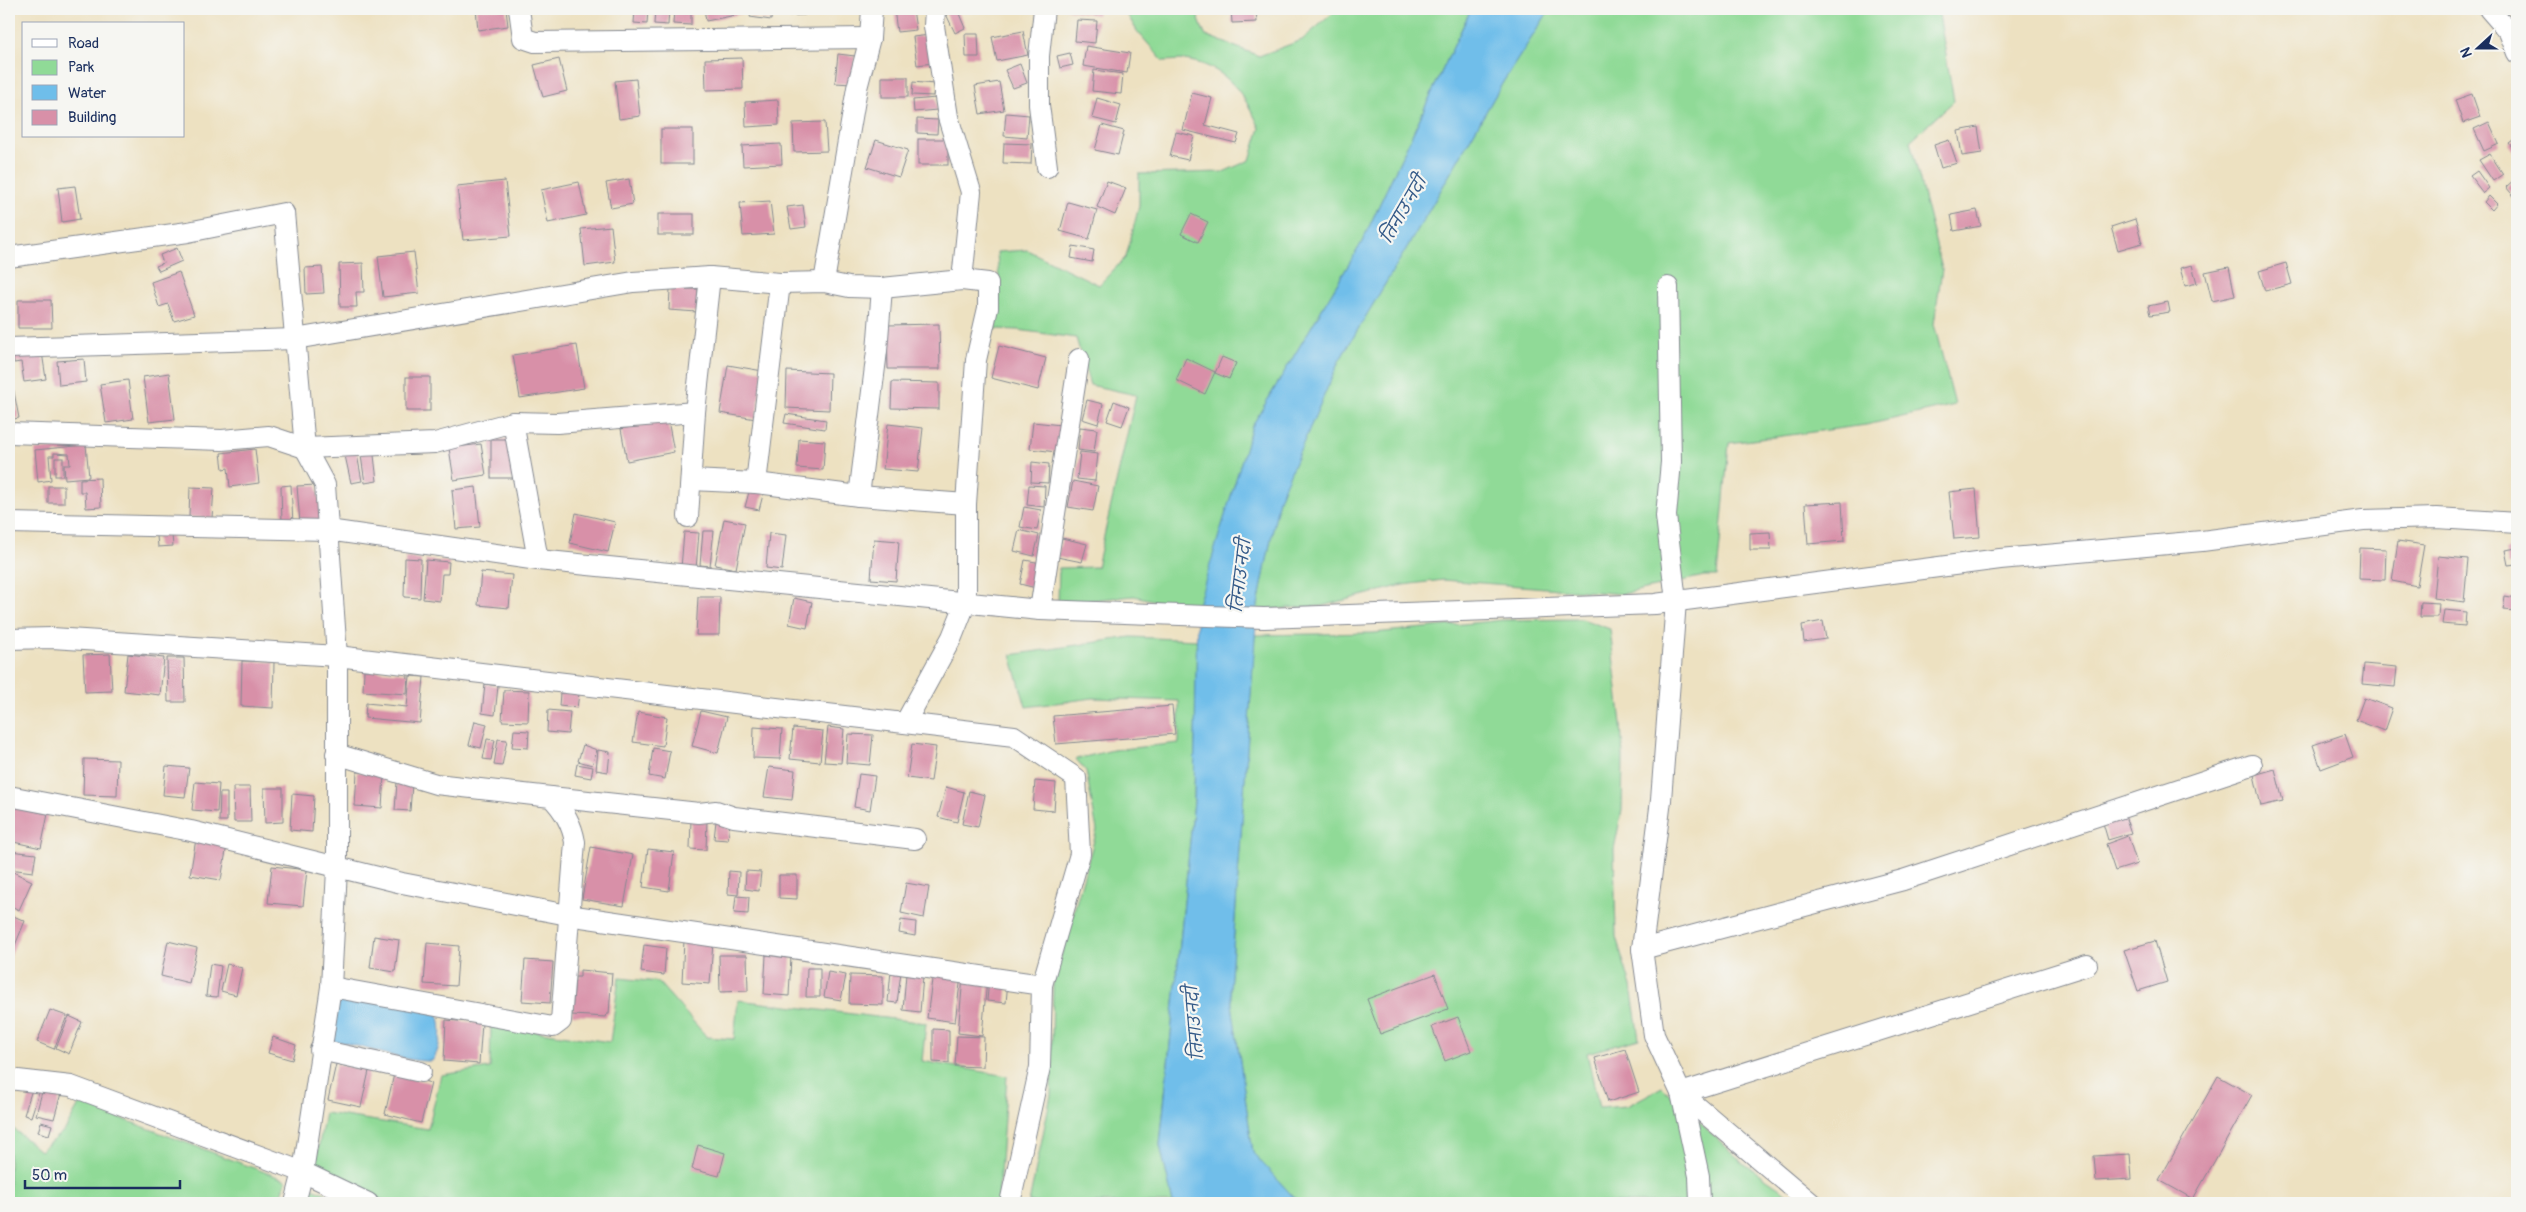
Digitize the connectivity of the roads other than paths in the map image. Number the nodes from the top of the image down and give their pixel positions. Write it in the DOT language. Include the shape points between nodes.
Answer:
graph roads {
  1 [pos="518,9"];
  2 [pos="872,9"];
  3 [pos="936,9"];
  4 [pos="1044,9"];
  5 [pos="2489,9"];
  6 [pos="870,38"];
  7 [pos="2517,53"];
  8 [pos="1047,167"];
  9 [pos="9,256"];
  10 [pos="710,278"];
  11 [pos="962,280"];
  12 [pos="824,282"];
  13 [pos="780,283"];
  14 [pos="1668,287"];
  15 [pos="882,288"];
  16 [pos="295,339"];
  17 [pos="9,348"];
  18 [pos="1079,359"];
  19 [pos="696,412"];
  20 [pos="513,422"];
  21 [pos="9,433"];
  22 [pos="305,448"];
  23 [pos="691,480"];
  24 [pos="756,483"];
  25 [pos="858,496"];
  26 [pos="966,504"];
  27 [pos="688,517"];
  28 [pos="9,523"];
  29 [pos="2517,523"];
  30 [pos="328,530"];
  31 [pos="538,560"];
  32 [pos="1676,601"];
  33 [pos="966,602"];
  34 [pos="1040,610"];
  35 [pos="9,640"];
  36 [pos="337,656"];
  37 [pos="905,723"];
  38 [pos="336,754"];
  39 [pos="2252,765"];
  40 [pos="9,796"];
  41 [pos="551,797"];
  42 [pos="915,839"];
  43 [pos="337,869"];
  44 [pos="568,915"];
  45 [pos="1642,949"];
  46 [pos="2087,965"];
  47 [pos="1042,984"];
  48 [pos="331,987"];
  49 [pos="320,1050"];
  50 [pos="421,1072"];
  51 [pos="9,1079"];
  52 [pos="1681,1093"];
  53 [pos="303,1172"];
  54 [pos="296,1203"];
  55 [pos="368,1203"];
  56 [pos="1010,1203"];
  57 [pos="1700,1203"];
  58 [pos="1811,1203"];
  1 -- 6 [label="street" via="523,38 535,42"];
  2 -- 6 [label="street"];
  3 -- 11 [label="street" via="934,26 948,117 971,192"];
  4 -- 8 [label="street" via="1039,56 1039,105"];
  5 -- 7 [label="street" via="2508,32"];
  6 -- 12 [label="street" via="857,88"];
  9 -- 16 [label="street" via="188,232 284,213"];
  10 -- 13 [label="street"];
  10 -- 16 [label="street" via="633,282"];
  10 -- 19 [label="street"];
  11 -- 15 [label="street"];
  11 -- 26 [label="street" via="988,283 988,308 976,360"];
  12 -- 13 [label="street"];
  12 -- 15 [label="street" via="848,287"];
  13 -- 24 [label="street"];
  14 -- 32 [label="street" via="1671,462 1666,516"];
  15 -- 25 [label="street"];
  16 -- 17 [label="street"];
  16 -- 22 [label="street"];
  18 -- 34 [label="street"];
  19 -- 20 [label="street" via="557,423"];
  19 -- 23 [label="street"];
  20 -- 22 [label="street" via="435,443"];
  20 -- 31 [label="street"];
  21 -- 22 [label="street" via="222,440 269,436"];
  22 -- 30 [label="street" via="325,485"];
  23 -- 24 [label="street"];
  23 -- 27 [label="street"];
  24 -- 25 [label="street"];
  25 -- 26 [label="street"];
  26 -- 33 [label="street"];
  28 -- 30 [label="street"];
  29 -- 32 [label="street" via="2437,518 2363,520 2202,541 2000,559"];
  30 -- 31 [label="street"];
  30 -- 36 [label="street"];
  31 -- 33 [label="street"];
  32 -- 34 [label="street" via="1264,618"];
  32 -- 45 [label="street" via="1661,800"];
  33 -- 34 [label="street"];
  33 -- 37 [label="street" via="952,637"];
  35 -- 36 [label="street" via="52,638"];
  36 -- 37 [label="street"];
  36 -- 38 [label="street"];
  37 -- 47 [label="street" via="1014,736 1076,778 1080,854"];
  38 -- 41 [label="street" via="436,784"];
  38 -- 43 [label="street"];
  39 -- 45 [label="street" via="1903,880"];
  40 -- 43 [label="street" via="191,831"];
  41 -- 42 [label="street" via="699,813 716,810 734,818"];
  41 -- 44 [label="street" via="566,817 574,836"];
  43 -- 44 [label="street"];
  43 -- 48 [label="street"];
  44 -- 47 [label="street"];
  44 -- 48 [label="street" via="561,1021 553,1027"];
  45 -- 52 [label="street" via="1654,1035"];
  46 -- 52 [label="street"];
  47 -- 56 [label="street" via="1040,1067"];
  48 -- 49 [label="street"];
  49 -- 50 [label="street"];
  49 -- 53 [label="street"];
  51 -- 53 [label="street" via="71,1086"];
  52 -- 57 [label="street" via="1699,1176"];
  52 -- 58 [label="street"];
  53 -- 54 [label="street"];
  53 -- 55 [label="street"];
}
